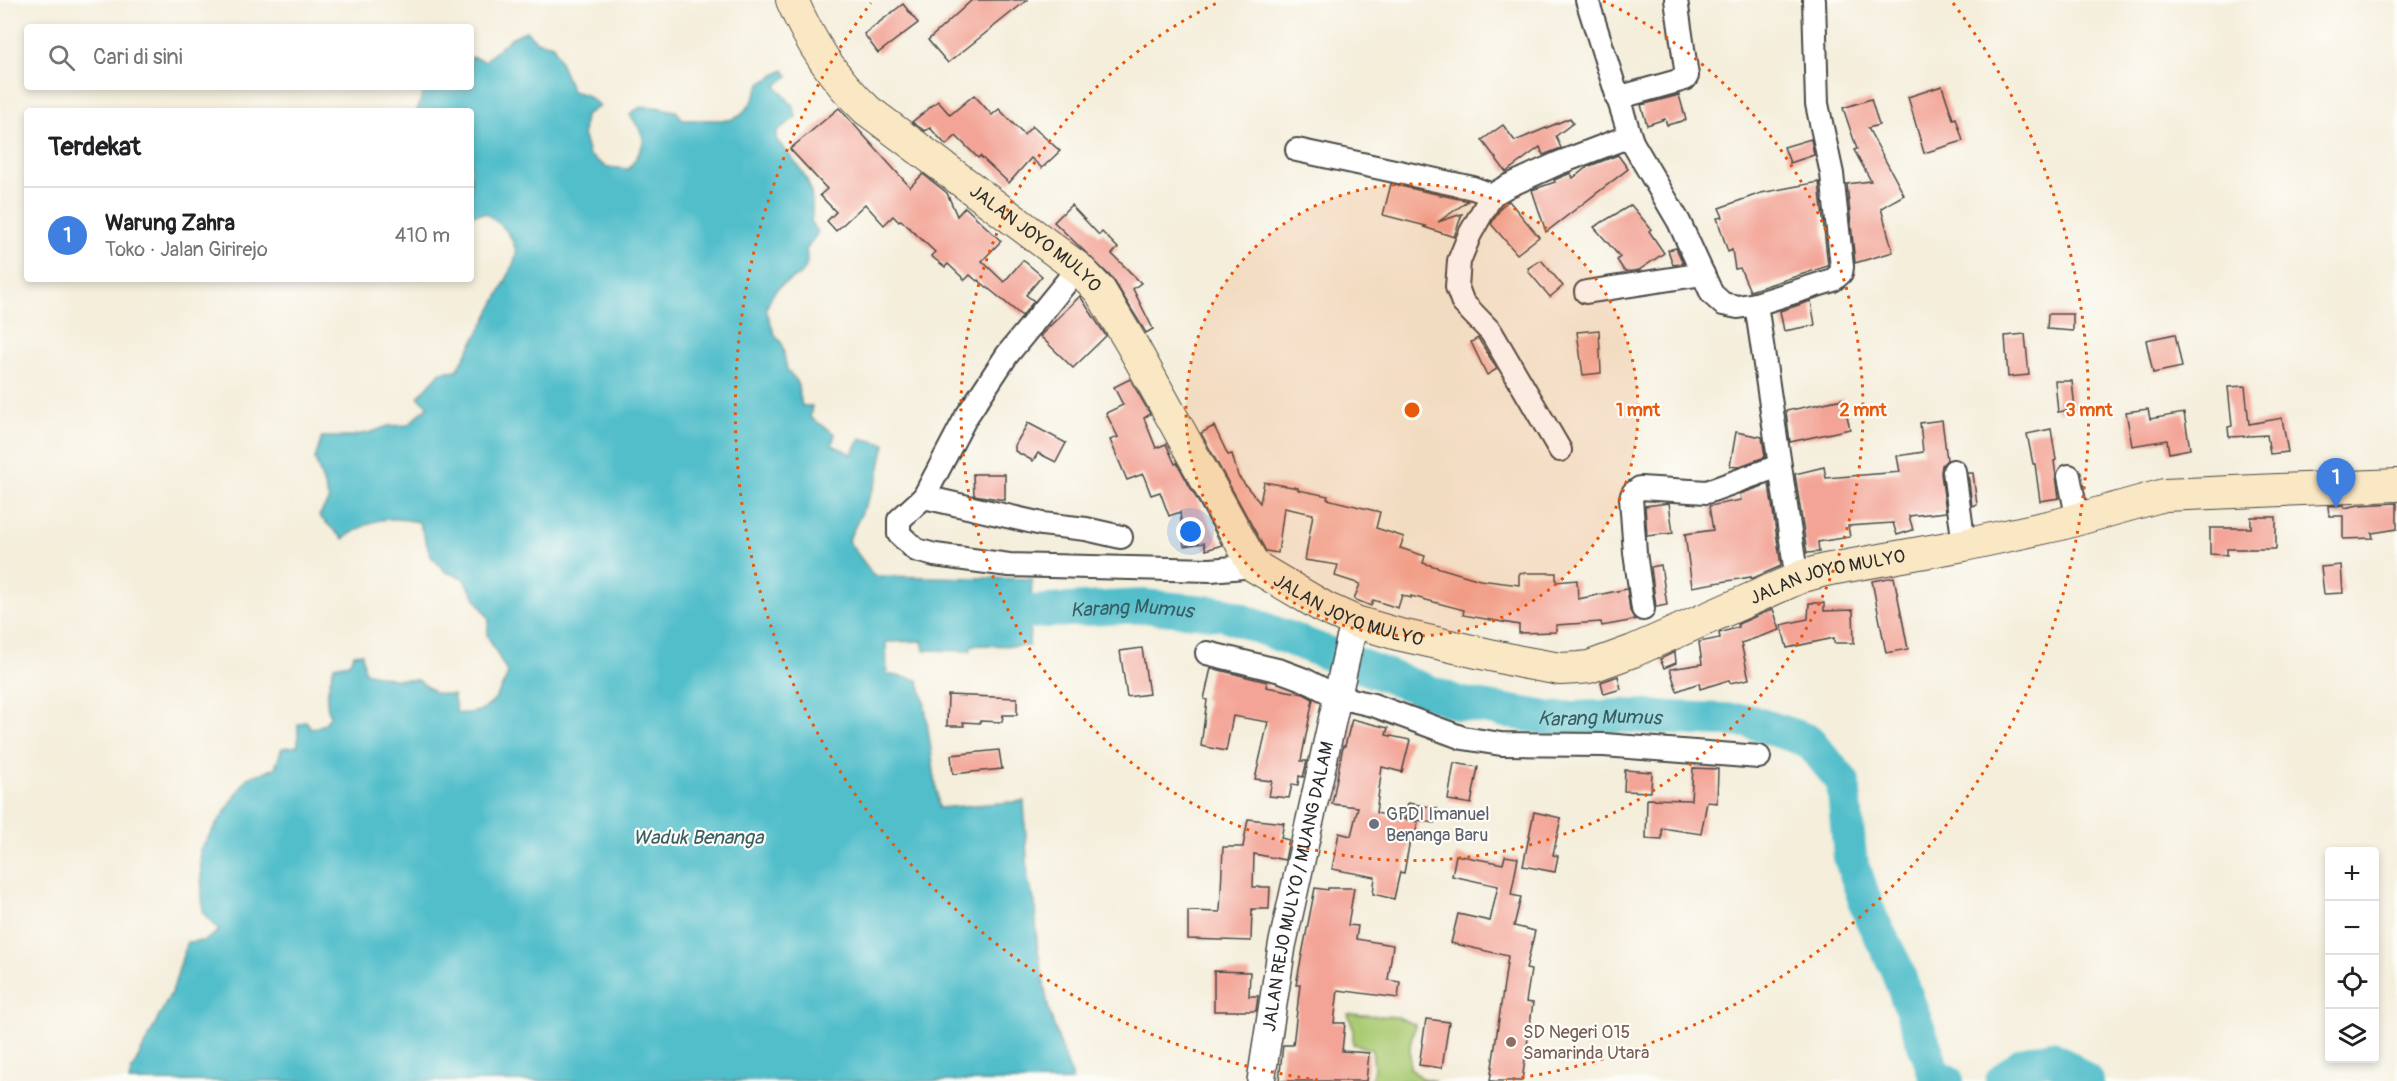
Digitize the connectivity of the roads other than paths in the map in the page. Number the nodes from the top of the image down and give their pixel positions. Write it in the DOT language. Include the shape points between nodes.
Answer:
graph roads {
  1 [pos="792,0"];
  2 [pos="1587,0"];
  3 [pos="1676,0"];
  4 [pos="1814,0"];
  5 [pos="1617,98"];
  6 [pos="1632,142"];
  7 [pos="1297,150"];
  8 [pos="1492,195"];
  9 [pos="1078,268"];
  10 [pos="1703,274"];
  11 [pos="1586,292"];
  12 [pos="1756,304"];
  13 [pos="1560,450"];
  14 [pos="1779,466"];
  15 [pos="1954,471"];
  16 [pos="2069,476"];
  17 [pos="2397,484"];
  18 [pos="924,497"];
  19 [pos="2078,521"];
  20 [pos="1121,537"];
  21 [pos="1964,545"];
  22 [pos="1254,566"];
  23 [pos="1797,580"];
  24 [pos="1643,609"];
  25 [pos="1353,631"];
  26 [pos="1207,653"];
  27 [pos="1338,695"];
  28 [pos="1759,757"];
  29 [pos="1261,1081"];
  1 -- 9 [label="main road, JALAN JOYO MULYO" via="815,48 867,110"];
  2 -- 5 [label="street"];
  3 -- 5 [label="street" via="1687,76"];
  4 -- 12 [label="street" via="1817,104 1832,174 1841,273 1833,280"];
  5 -- 6 [label="street"];
  6 -- 8 [label="street" via="1622,139"];
  6 -- 10 [label="street"];
  7 -- 8 [label="street"];
  8 -- 13 [label="street" via="1459,261 1457,288 1463,303 1491,333"];
  9 -- 18 [label="street" via="1007,355 966,417"];
  9 -- 22 [label="main road, JALAN JOYO MULYO" via="1100,291 1131,343"];
  10 -- 11 [label="street"];
  10 -- 12 [label="street" via="1712,294 1724,304"];
  12 -- 14 [label="street"];
  14 -- 23 [label="street"];
  14 -- 24 [label="street" via="1707,492 1640,488 1633,493 1635,553"];
  15 -- 21 [label="street"];
  16 -- 19 [label="street"];
  17 -- 19 [label="main road, JALAN JOYO MULYO" via="2164,495"];
  18 -- 20 [label="street"];
  18 -- 22 [label="street" via="898,520 898,534 916,550 936,555 1009,565 1211,570"];
  19 -- 21 [label="main road, JALAN JOYO MULYO"];
  21 -- 23 [label="main road, JALAN JOYO MULYO" via="1825,570"];
  22 -- 25 [label="main road, JALAN JOYO MULYO" via="1325,608"];
  23 -- 25 [label="main road, JALAN JOYO MULYO" via="1633,651 1579,668 1521,662 1397,634"];
  25 -- 27 [label="street, JALAN REJO MULYO / MUANG DALAM"];
  26 -- 27 [label="street" via="1281,671"];
  27 -- 28 [label="street" via="1482,741 1604,745"];
  27 -- 29 [label="street, JALAN REJO MULYO / MUANG DALAM" via="1281,946"];
}
